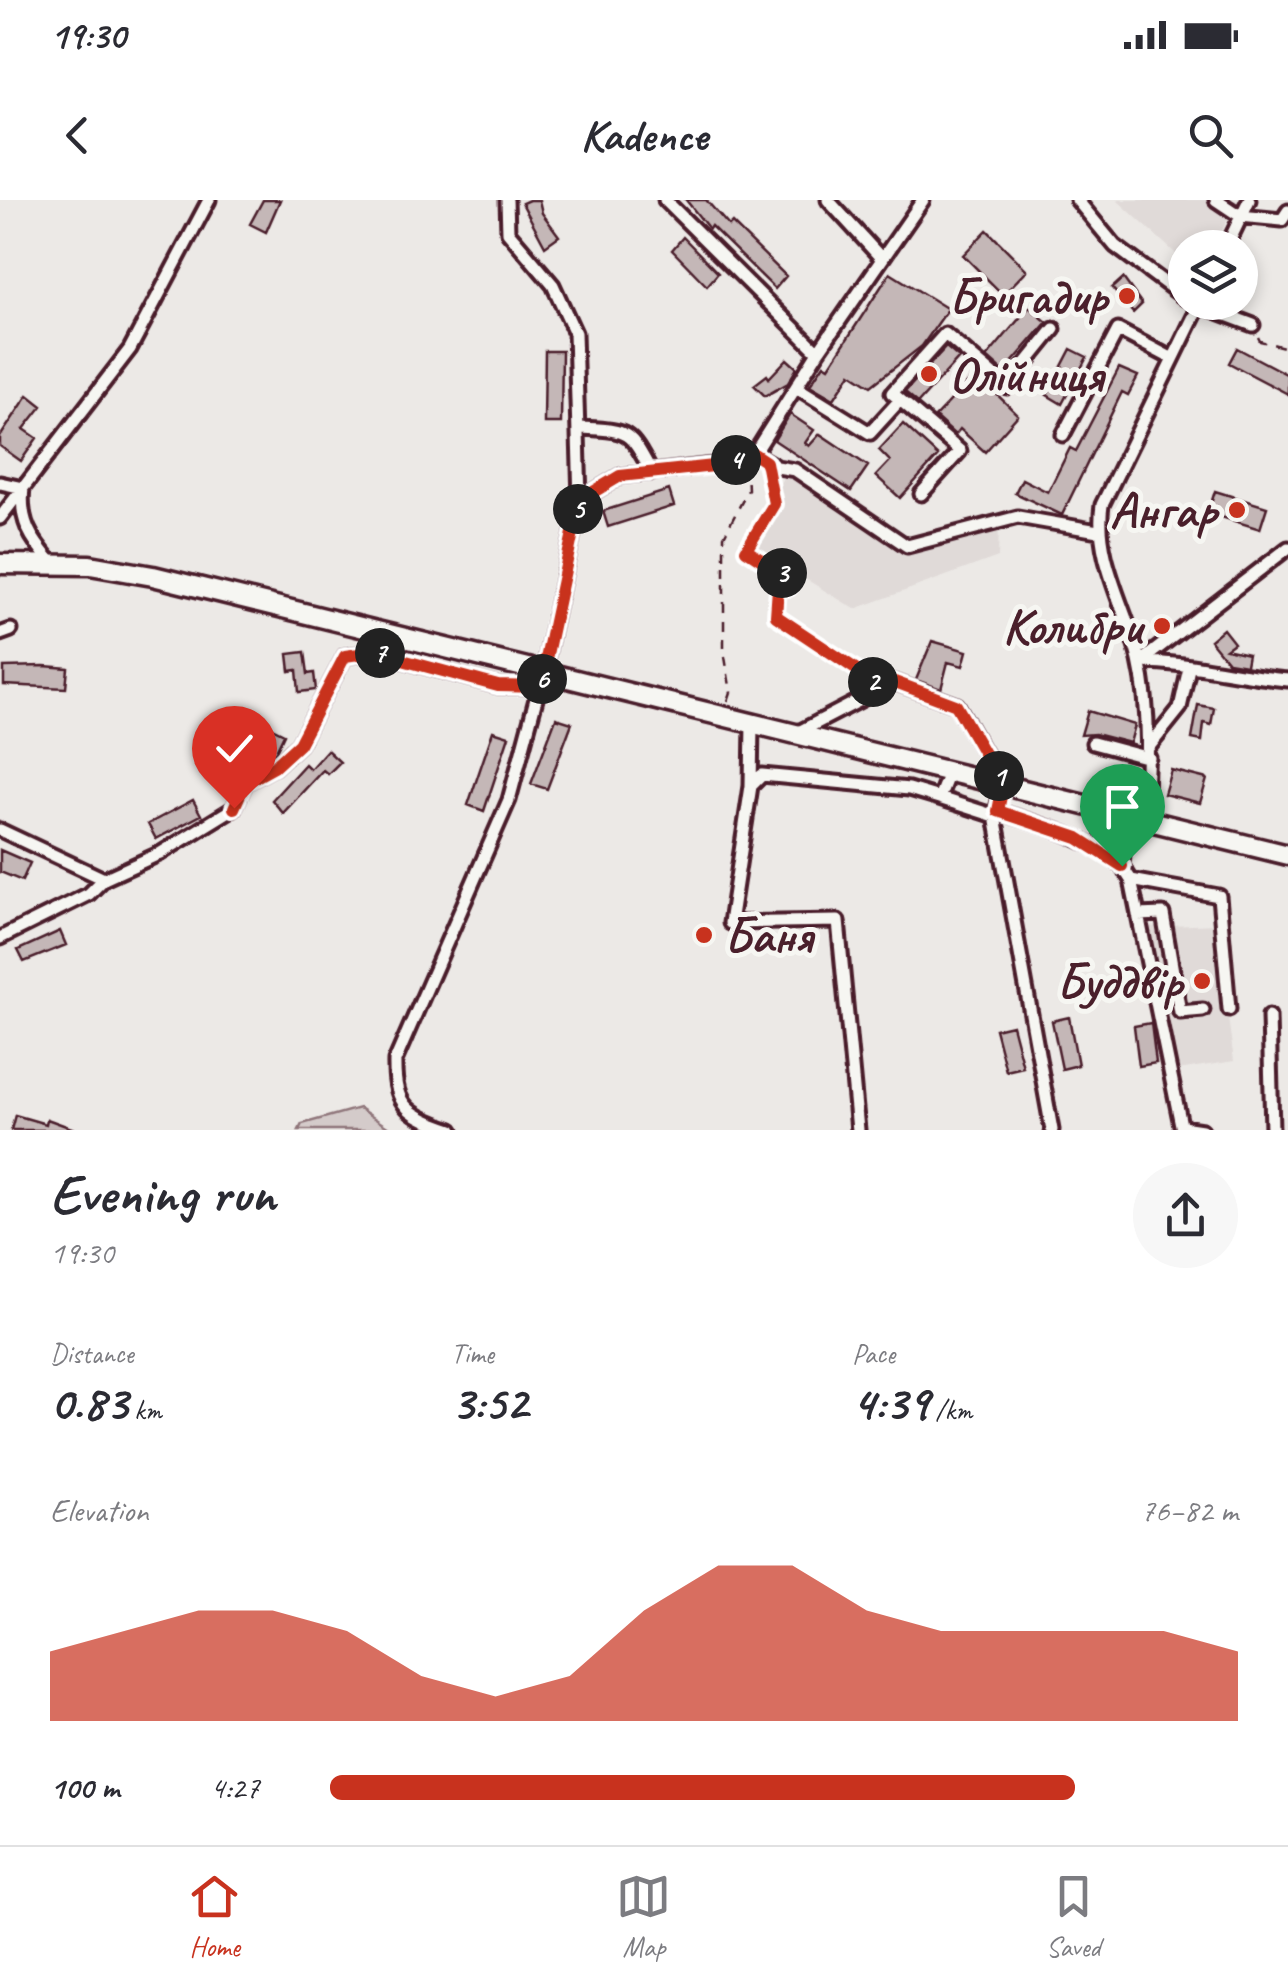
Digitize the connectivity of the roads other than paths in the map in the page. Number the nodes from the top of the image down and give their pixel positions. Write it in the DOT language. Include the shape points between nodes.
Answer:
graph roads {
  1 [pos="209,200"];
  2 [pos="507,200"];
  3 [pos="665,200"];
  4 [pos="828,200"];
  5 [pos="924,200"];
  6 [pos="1077,200"];
  7 [pos="1216,200"];
  8 [pos="1250,200"];
  9 [pos="1288,211"];
  10 [pos="1240,216"];
  11 [pos="1234,230"];
  12 [pos="880,258"];
  13 [pos="1168,285"];
  14 [pos="1191,320"];
  15 [pos="1238,320"];
  16 [pos="1253,326"];
  17 [pos="1054,329"];
  18 [pos="818,352"];
  19 [pos="1174,359"];
  20 [pos="796,387"];
  21 [pos="900,400"];
  22 [pos="580,428"];
  23 [pos="1063,436"];
  24 [pos="756,458"];
  25 [pos="652,473"];
  26 [pos="0,484"];
  27 [pos="23,488"];
  28 [pos="921,494"];
  29 [pos="580,500"];
  30 [pos="0,518"];
  31 [pos="1098,532"];
  32 [pos="1288,548"];
  33 [pos="52,563"];
  34 [pos="0,564"];
  35 [pos="1140,662"];
  36 [pos="1189,668"];
  37 [pos="542,678"];
  38 [pos="1288,680"];
  39 [pos="752,723"];
  40 [pos="795,734"];
  41 [pos="1093,742"];
  42 [pos="1148,753"];
  43 [pos="950,772"];
  44 [pos="751,786"];
  45 [pos="1003,786"];
  46 [pos="939,798"];
  47 [pos="1104,812"];
  48 [pos="996,814"];
  49 [pos="1135,819"];
  50 [pos="0,830"];
  51 [pos="1102,850"];
  52 [pos="1288,855"];
  53 [pos="1122,866"];
  54 [pos="104,879"];
  55 [pos="1130,880"];
  56 [pos="1138,914"];
  57 [pos="0,938"];
  58 [pos="1229,1009"];
  59 [pos="1203,1010"];
  60 [pos="1270,1016"];
  61 [pos="1182,1128"];
  62 [pos="452,1130"];
  63 [pos="858,1130"];
  64 [pos="1052,1130"];
  65 [pos="1202,1130"];
  66 [pos="1272,1130"];
  1 -- 27 [label="street" via="130,349"];
  2 -- 22 [label="street" via="508,232 553,286 576,333"];
  3 -- 18 [label="street"];
  4 -- 12 [label="street"];
  5 -- 12 [label="street"];
  6 -- 13 [label="street" via="1115,246"];
  7 -- 10 [label="street"];
  8 -- 10 [label="street"];
  9 -- 10 [label="street" via="1282,220"];
  10 -- 11 [label="street"];
  12 -- 18 [label="street"];
  14 -- 19 [label="street"];
  15 -- 16 [label="street"];
  17 -- 21 [label="street" via="1007,387 945,334 892,394"];
  18 -- 20 [label="street"];
  19 -- 23 [label="street" via="1118,330"];
  19 -- 31 [label="street" via="1102,505"];
  20 -- 21 [label="street" via="870,433"];
  20 -- 24 [label="street"];
  21 -- 28 [label="street" via="960,451"];
  22 -- 25 [label="street" via="622,430"];
  22 -- 29 [label="street"];
  24 -- 25 [label="street"];
  24 -- 31 [label="street" via="795,470 907,546 1018,517"];
  25 -- 29 [label="street" via="620,476"];
  26 -- 27 [label="street"];
  27 -- 30 [label="street"];
  27 -- 33 [label="street" via="29,537"];
  29 -- 37 [label="street"];
  31 -- 35 [label="street"];
  32 -- 35 [label="street"];
  33 -- 34 [label="highway"];
  33 -- 37 [label="highway" via="152,576"];
  35 -- 36 [label="street"];
  35 -- 42 [label="street"];
  36 -- 38 [label="street"];
  36 -- 42 [label="street" via="1180,708"];
  37 -- 39 [label="highway"];
  37 -- 54 [label="street" via="498,686 373,652 345,656 299,744 245,783 234,808"];
  37 -- 62 [label="street" via="510,800 396,1061 394,1089 408,1112"];
  39 -- 40 [label="highway"];
  39 -- 44 [label="street"];
  40 -- 43 [label="highway"];
  40 -- 45 [label="street" via="895,682 956,705"];
  41 -- 42 [label="street"];
  42 -- 49 [label="street"];
  43 -- 45 [label="highway"];
  43 -- 46 [label="street"];
  44 -- 46 [label="street" via="762,774"];
  44 -- 63 [label="street" via="730,923 838,921"];
  45 -- 47 [label="highway"];
  45 -- 48 [label="street"];
  46 -- 48 [label="street"];
  47 -- 49 [label="highway"];
  47 -- 51 [label="street"];
  48 -- 51 [label="street"];
  48 -- 64 [label="street"];
  49 -- 52 [label="highway"];
  49 -- 53 [label="street"];
  50 -- 54 [label="street"];
  51 -- 53 [label="street"];
  53 -- 55 [label="street"];
  54 -- 57 [label="street" via="89,894"];
  55 -- 56 [label="street"];
  55 -- 58 [label="street" via="1219,896"];
  56 -- 59 [label="street" via="1164,914 1180,1012"];
  56 -- 61 [label="street"];
  60 -- 66 [label="street"];
  61 -- 65 [label="street"];
}
